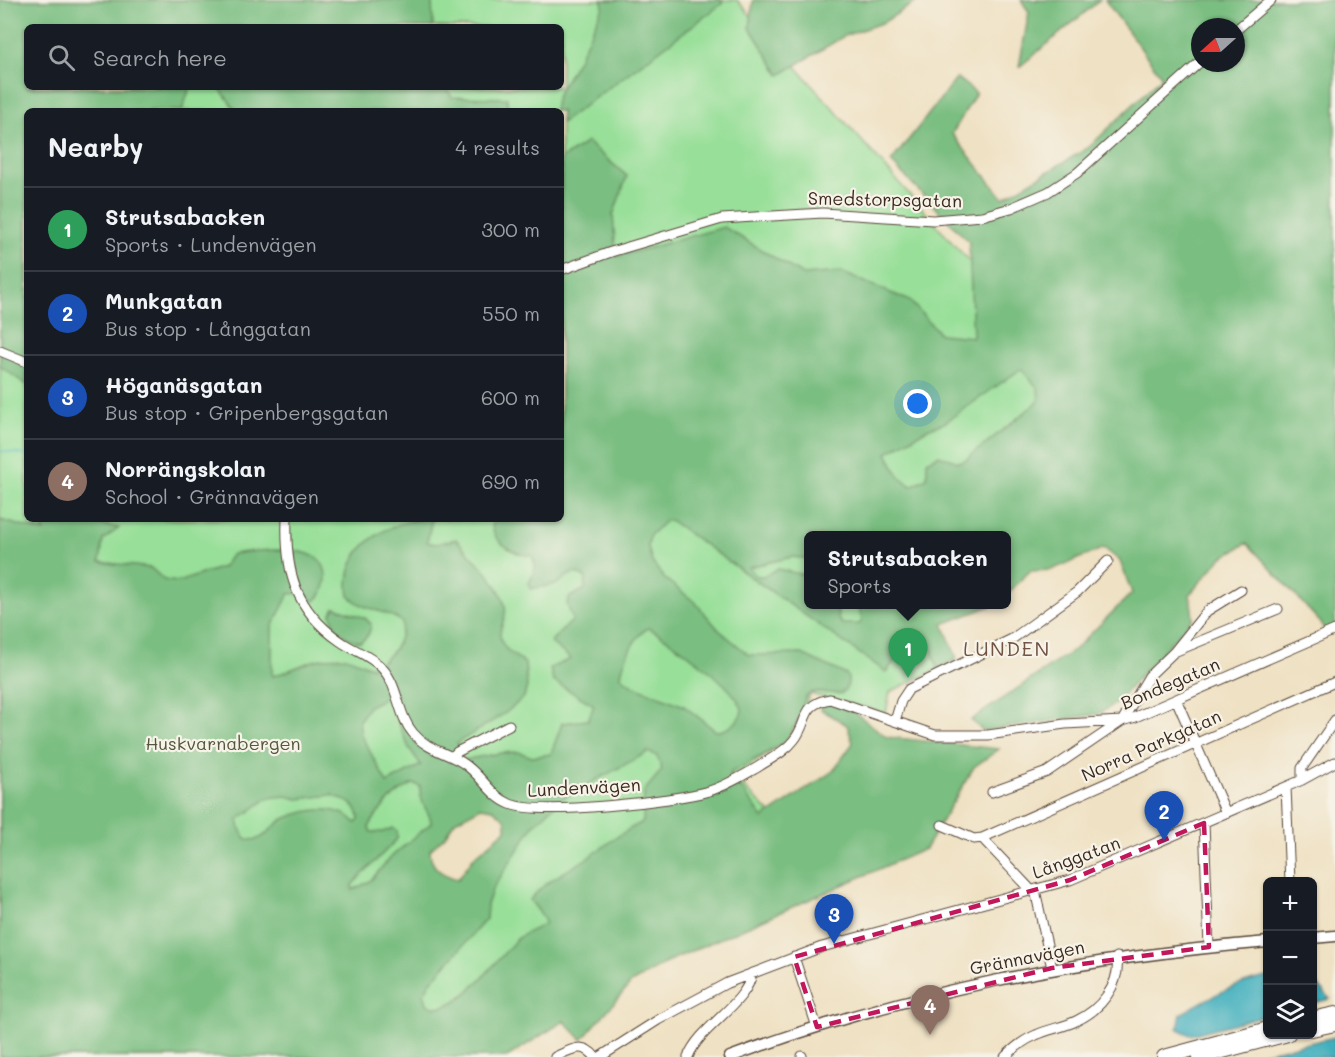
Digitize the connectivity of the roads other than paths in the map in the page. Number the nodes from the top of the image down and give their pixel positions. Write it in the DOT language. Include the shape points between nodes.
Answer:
graph roads {
  1 [pos="1271,0"];
  2 [pos="1245,22"];
  3 [pos="1191,70"];
  4 [pos="564,269"];
  5 [pos="0,351"];
  6 [pos="24,361"];
  7 [pos="286,522"];
  8 [pos="1108,561"];
  9 [pos="1241,590"];
  10 [pos="1278,609"];
  11 [pos="1335,630"];
  12 [pos="1174,652"];
  13 [pos="1335,682"];
  14 [pos="1176,699"];
  15 [pos="1335,720"];
  16 [pos="895,721"];
  17 [pos="1122,721"];
  18 [pos="509,725"];
  19 [pos="1195,744"];
  20 [pos="452,758"];
  21 [pos="1335,762"];
  22 [pos="1302,780"];
  23 [pos="1286,787"];
  24 [pos="992,792"];
  25 [pos="1226,813"];
  26 [pos="1204,823"];
  27 [pos="942,825"];
  28 [pos="982,838"];
  29 [pos="1290,877"];
  30 [pos="1034,890"];
  31 [pos="1335,936"];
  32 [pos="1317,938"];
  33 [pos="1263,942"];
  34 [pos="1209,947"];
  35 [pos="794,957"];
  36 [pos="1117,957"];
  37 [pos="1052,968"];
  38 [pos="752,973"];
  39 [pos="1335,1014"];
  40 [pos="1317,1018"];
  41 [pos="1335,1024"];
  42 [pos="818,1027"];
  43 [pos="1317,1028"];
  44 [pos="1263,1030"];
  45 [pos="1272,1039"];
  46 [pos="698,1040"];
  47 [pos="555,1057"];
  48 [pos="595,1057"];
  49 [pos="600,1057"];
  50 [pos="680,1057"];
  51 [pos="688,1057"];
  52 [pos="730,1057"];
  53 [pos="1005,1057"];
  54 [pos="1164,1057"];
  55 [pos="1200,1057"];
  1 -- 2 [label="street"];
  3 -- 4 [label="street, Smedstorpsgatan" via="1077,173 1048,192 1011,208 982,216 933,220 823,213 722,219"];
  5 -- 6 [label="street"];
  7 -- 20 [label="street, Lundenvägen" via="288,568 312,615 334,637 383,668 413,733 429,748"];
  8 -- 16 [label="street" via="1077,592 1011,639 909,689"];
  9 -- 12 [label="street" via="1207,611"];
  10 -- 12 [label="street"];
  11 -- 14 [label="street, Bondegatan"];
  12 -- 17 [label="street" via="1149,676"];
  13 -- 19 [label="street, Norra Parkgatan"];
  14 -- 17 [label="street, Bondegatan"];
  14 -- 19 [label="street"];
  15 -- 22 [label="street" via="1302,768"];
  16 -- 17 [label="street, Lundenvägen" via="920,732 958,736"];
  16 -- 20 [label="street, Lundenvägen" via="836,699 819,700 807,710 801,730 787,748 725,786 628,804 518,807 496,796 471,768"];
  17 -- 24 [label="street, Bondegatan" via="1047,772"];
  18 -- 20 [label="street"];
  19 -- 25 [label="street"];
  19 -- 28 [label="street, Norra Parkgatan"];
  21 -- 22 [label="street, Långgatan"];
  22 -- 23 [label="street, Långgatan"];
  23 -- 25 [label="street, Långgatan"];
  23 -- 29 [label="street"];
  25 -- 26 [label="street, Långgatan"];
  26 -- 30 [label="street, Långgatan" via="1098,869"];
  26 -- 34 [label="street"];
  27 -- 28 [label="street" via="974,839"];
  28 -- 30 [label="street"];
  30 -- 35 [label="street, Långgatan"];
  30 -- 37 [label="street"];
  31 -- 32 [label="main road"];
  33 -- 34 [label="main road, Grännavägen"];
  34 -- 36 [label="main road, Grännavägen"];
  35 -- 38 [label="street, Långgatan"];
  35 -- 42 [label="street"];
  36 -- 37 [label="main road, Grännavägen"];
  36 -- 53 [label="street" via="1113,986 1096,1008 1076,1022 1025,1041"];
  37 -- 42 [label="main road, Grännavägen" via="925,996"];
  38 -- 46 [label="street" via="745,990"];
  38 -- 49 [label="street, Långgatan" via="688,1002"];
  39 -- 40 [label="highway"];
  41 -- 43 [label="highway"];
  42 -- 52 [label="main road, Grännavägen"];
  44 -- 54 [label="highway"];
  45 -- 55 [label="highway"];
  46 -- 50 [label="street"];
  46 -- 51 [label="street"];
  47 -- 48 [label="street" via="579,1047 589,1049"];
}
